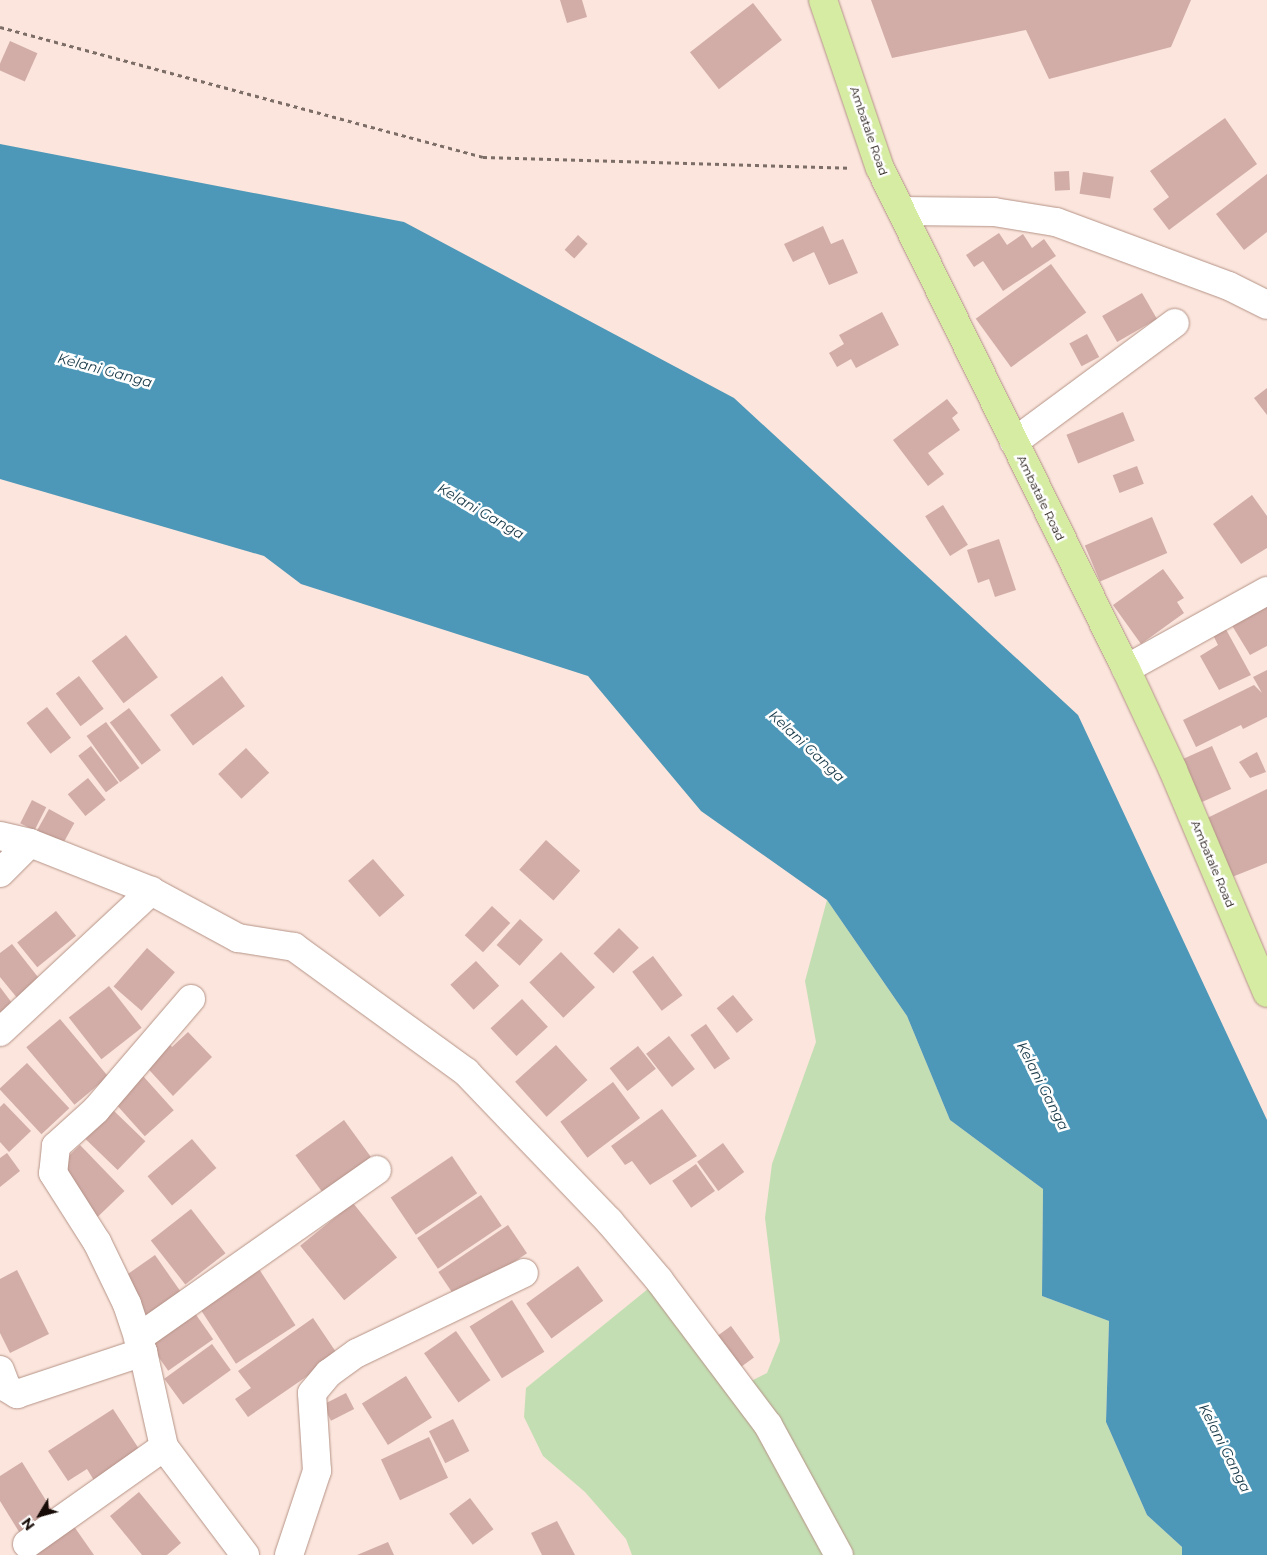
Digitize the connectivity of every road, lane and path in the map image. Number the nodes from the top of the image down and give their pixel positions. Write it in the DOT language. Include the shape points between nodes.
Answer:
graph roads {
  1 [pos="823,0"];
  2 [pos="0,27"];
  3 [pos="880,168"];
  4 [pos="902,212"];
  5 [pos="1267,305"];
  6 [pos="1175,323"];
  7 [pos="1014,442"];
  8 [pos="1267,592"];
  9 [pos="1126,670"];
  10 [pos="0,836"];
  11 [pos="30,843"];
  12 [pos="0,873"];
  13 [pos="151,891"];
  14 [pos="1267,993"];
  15 [pos="191,999"];
  16 [pos="0,1032"];
  17 [pos="377,1170"];
  18 [pos="524,1273"];
  19 [pos="141,1345"];
  20 [pos="0,1370"];
  21 [pos="164,1448"];
  22 [pos="27,1544"];
  23 [pos="245,1555"];
  24 [pos="289,1555"];
  25 [pos="839,1555"];
  1 -- 3 [label="main road, Ambatale Road"];
  2 -- 3 [label="path" via="482,157"];
  3 -- 4 [label="main road, Ambatale Road"];
  4 -- 5 [label="street" via="994,212 1056,222 1229,286"];
  4 -- 7 [label="main road, Ambatale Road"];
  6 -- 7 [label="street"];
  7 -- 9 [label="main road, Ambatale Road"];
  8 -- 9 [label="street"];
  9 -- 14 [label="main road, Ambatale Road" via="1173,770"];
  10 -- 11 [label="street"];
  11 -- 12 [label="street"];
  11 -- 13 [label="street"];
  13 -- 16 [label="street"];
  13 -- 25 [label="street" via="238,938 294,948 466,1072 610,1221 659,1280 768,1425"];
  15 -- 19 [label="street" via="96,1110 56,1146 53,1173 97,1242"];
  17 -- 19 [label="street"];
  18 -- 24 [label="street" via="357,1353 329,1373 312,1393 317,1471"];
  19 -- 20 [label="street" via="17,1394 7,1388"];
  19 -- 21 [label="street"];
  21 -- 22 [label="street"];
  21 -- 23 [label="street"];
}
